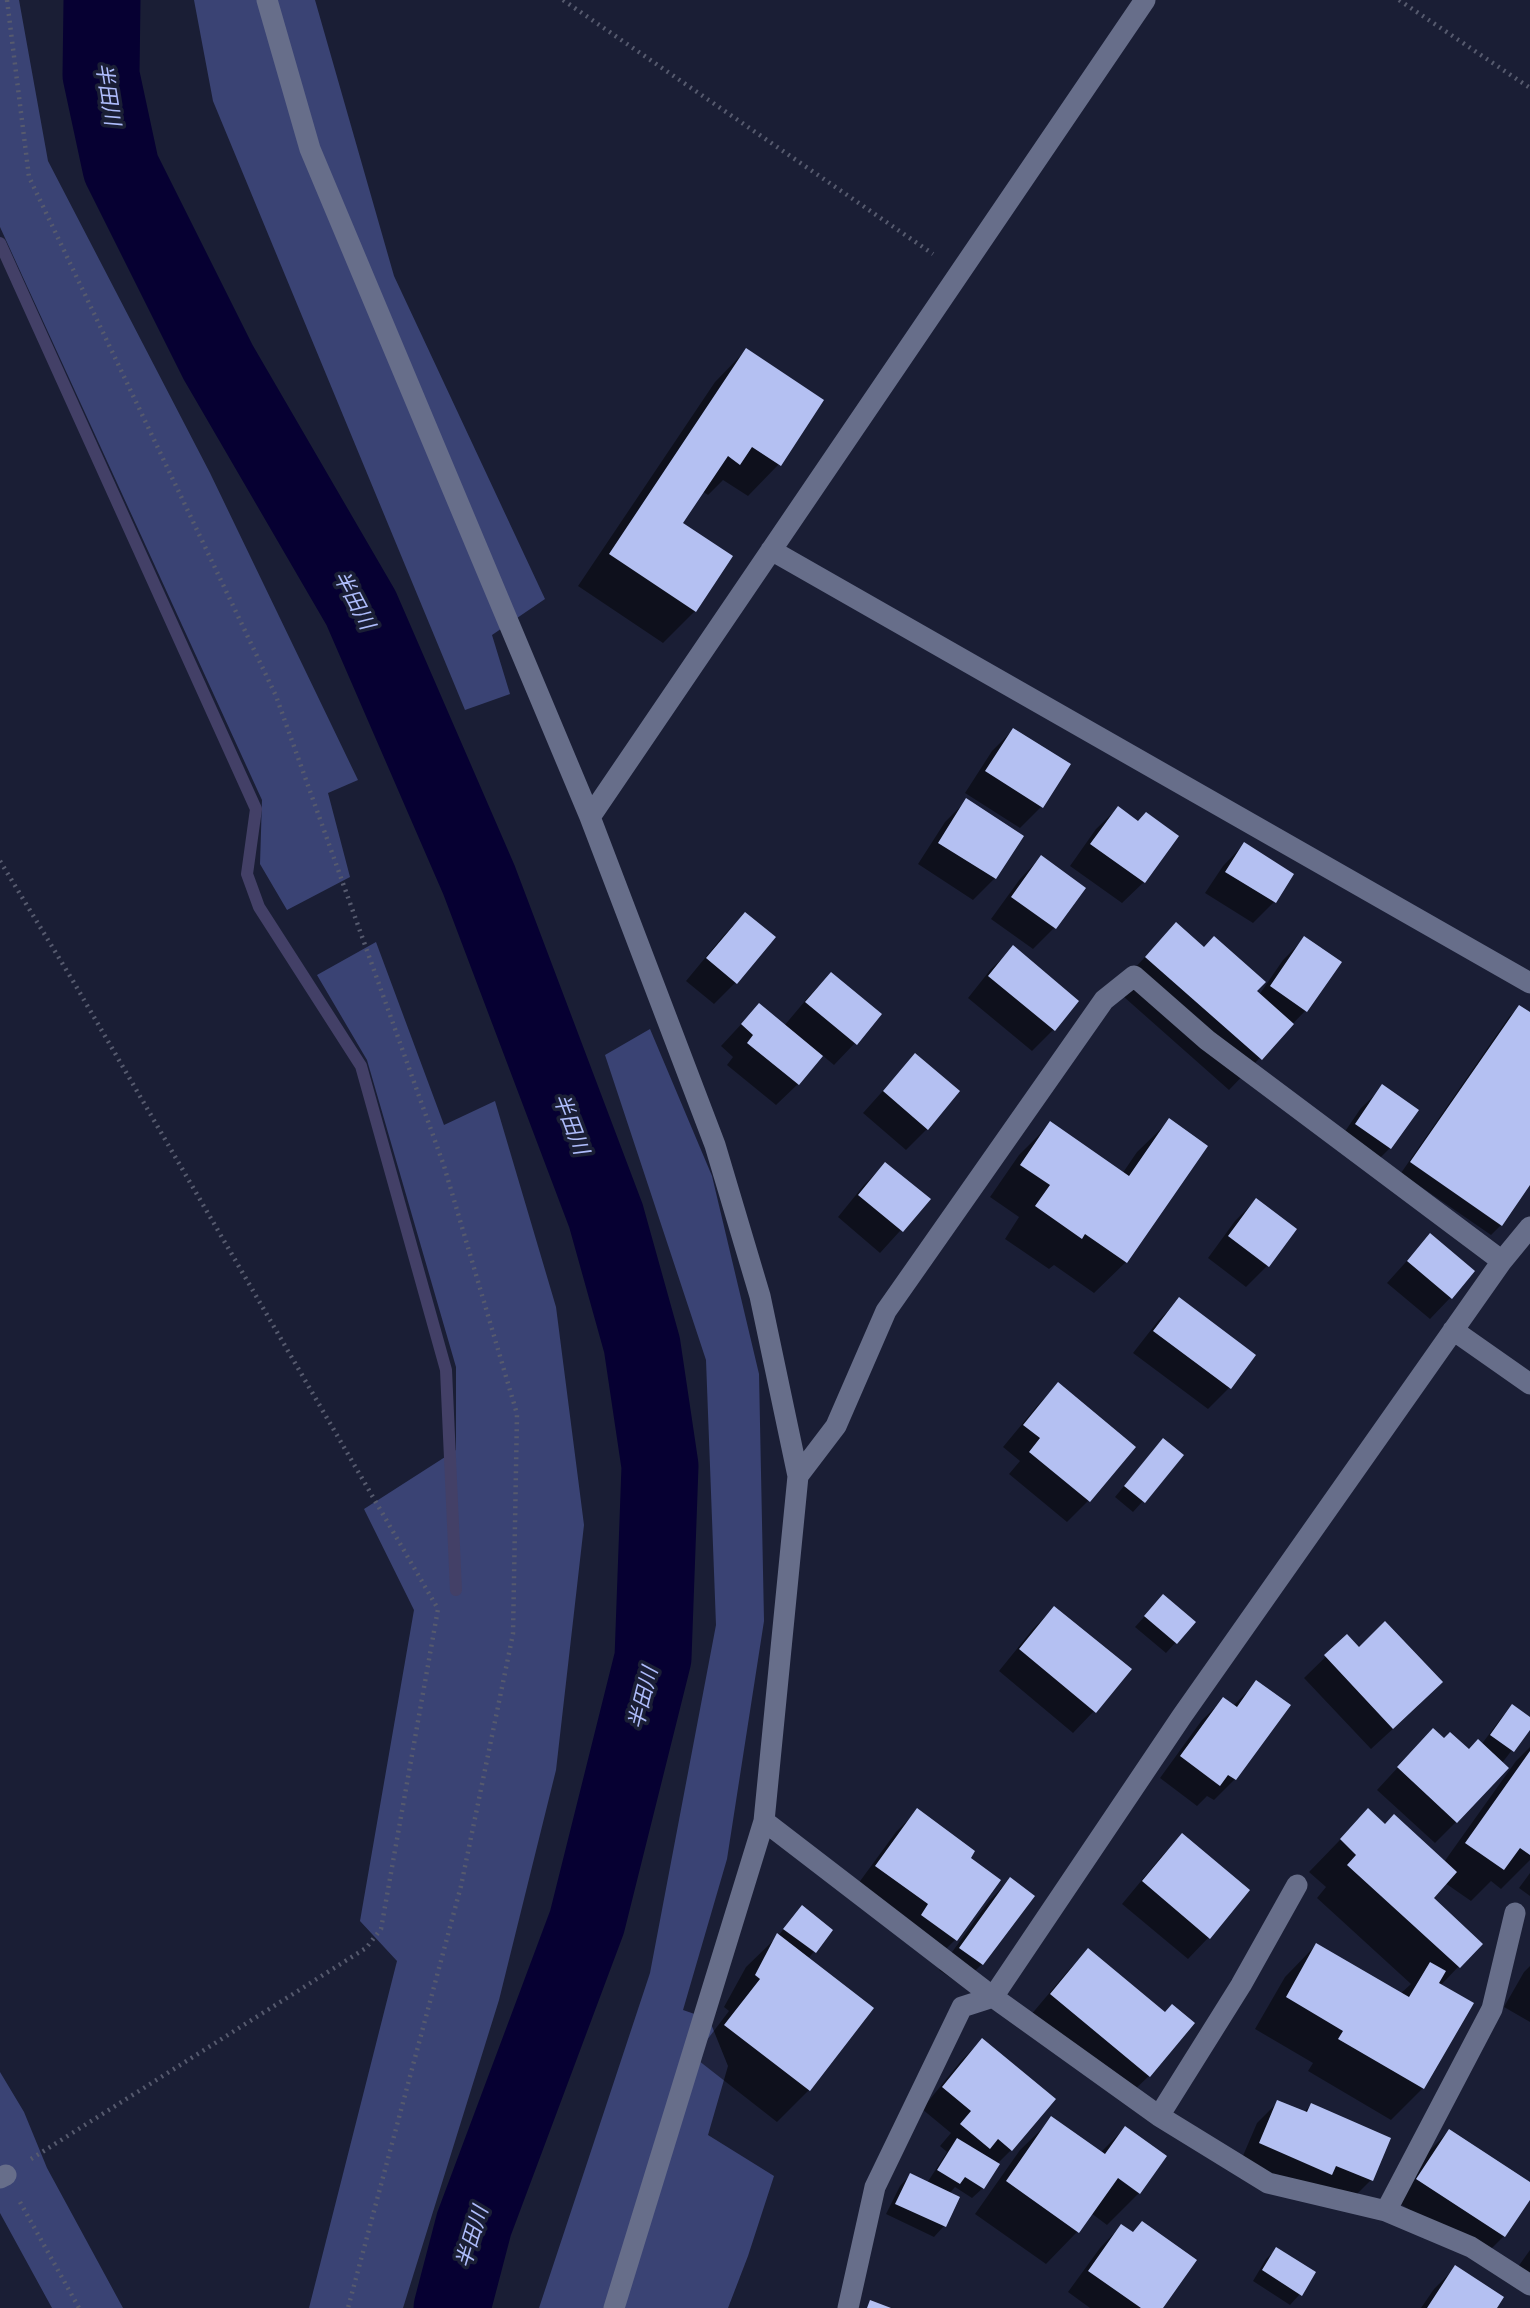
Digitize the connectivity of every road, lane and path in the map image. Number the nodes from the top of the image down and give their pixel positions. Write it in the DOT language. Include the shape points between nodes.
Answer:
graph roads {
  1 [pos="7,0"];
  2 [pos="267,0"];
  3 [pos="563,0"];
  4 [pos="1145,0"];
  5 [pos="1399,0"];
  6 [pos="1530,88"];
  7 [pos="960,272"];
  8 [pos="771,551"];
  9 [pos="590,817"];
  10 [pos="0,861"];
  11 [pos="1530,983"];
  12 [pos="1530,1227"];
  13 [pos="1502,1261"];
  14 [pos="1454,1330"];
  15 [pos="1530,1384"];
  16 [pos="798,1476"];
  17 [pos="764,1821"];
  18 [pos="1297,1885"];
  19 [pos="1515,1913"];
  20 [pos="993,1997"];
  21 [pos="1159,2116"];
  22 [pos="3,2177"];
  23 [pos="1386,2211"];
  24 [pos="1530,2285"];
  25 [pos="79,2308"];
  26 [pos="348,2308"];
  27 [pos="614,2308"];
  28 [pos="848,2308"];
  1 -- 26 [label="path" via="29,177 276,696 444,1166 517,1415 513,1634 461,1886"];
  2 -- 9 [label="street" via="310,149"];
  3 -- 7 [label="path"];
  4 -- 7 [label="street"];
  5 -- 6 [label="path"];
  7 -- 8 [label="street"];
  8 -- 9 [label="street"];
  8 -- 11 [label="street"];
  9 -- 16 [label="street" via="715,1144 760,1296"];
  10 -- 22 [label="path" via="438,1609 382,1929 366,1948"];
  12 -- 13 [label="street"];
  13 -- 14 [label="street"];
  13 -- 16 [label="street" via="1207,1040 1134,976 1104,1000 886,1311 836,1426"];
  14 -- 15 [label="street"];
  14 -- 20 [label="street" via="1182,1716"];
  16 -- 17 [label="street"];
  17 -- 20 [label="street"];
  17 -- 27 [label="street"];
  18 -- 21 [label="street"];
  19 -- 23 [label="street" via="1492,2009"];
  20 -- 21 [label="street"];
  20 -- 28 [label="street" via="962,2007 876,2187"];
  21 -- 23 [label="street" via="1268,2183"];
  22 -- 25 [label="path"];
  23 -- 24 [label="street" via="1471,2247"];
}
